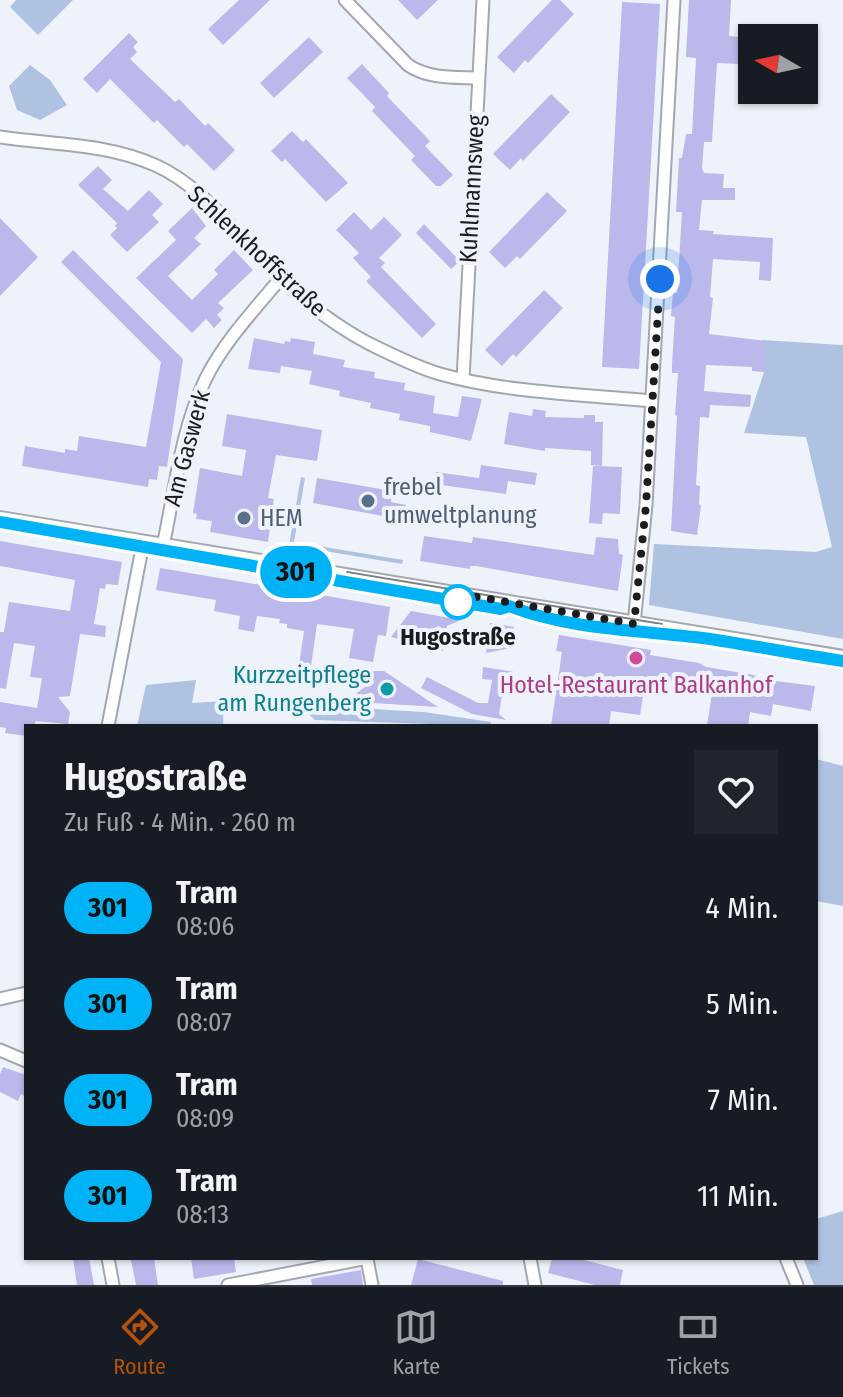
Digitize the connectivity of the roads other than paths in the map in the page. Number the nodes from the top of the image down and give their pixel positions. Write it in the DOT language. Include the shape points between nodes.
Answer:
graph roads {
  1 [pos="345,0"];
  2 [pos="483,0"];
  3 [pos="674,0"];
  4 [pos="478,78"];
  5 [pos="0,137"];
  6 [pos="280,279"];
  7 [pos="463,379"];
  8 [pos="651,401"];
  9 [pos="0,520"];
  10 [pos="143,543"];
  11 [pos="163,546"];
  12 [pos="634,624"];
  13 [pos="843,659"];
  14 [pos="108,724"];
  15 [pos="24,993"];
  16 [pos="0,999"];
  17 [pos="0,1050"];
  18 [pos="24,1060"];
  19 [pos="108,1260"];
  20 [pos="358,1260"];
  21 [pos="368,1260"];
  22 [pos="531,1260"];
  23 [pos="787,1260"];
  24 [pos="539,1284"];
  25 [pos="113,1285"];
  26 [pos="228,1285"];
  27 [pos="372,1285"];
  28 [pos="797,1285"];
  1 -- 4 [label="street" via="417,72"];
  2 -- 4 [label="street, Kuhlmannsweg"];
  3 -- 8 [label="street"];
  4 -- 7 [label="street, Kuhlmannsweg"];
  5 -- 6 [label="street, Schlenkhoffstraße" via="111,149 158,166 209,203"];
  6 -- 7 [label="street, Schlenkhoffstraße" via="367,342"];
  6 -- 11 [label="street, Am Gaswerk" via="206,376 193,409"];
  7 -- 8 [label="street, Schlenkhoffstraße"];
  8 -- 12 [label="street"];
  9 -- 10 [label="main road"];
  10 -- 11 [label="main road"];
  10 -- 14 [label="street"];
  11 -- 12 [label="main road"];
  12 -- 13 [label="main road"];
  15 -- 16 [label="street"];
  17 -- 18 [label="street"];
  19 -- 25 [label="street"];
  20 -- 26 [label="street"];
  21 -- 27 [label="street"];
  22 -- 24 [label="street"];
  23 -- 28 [label="street"];
}
